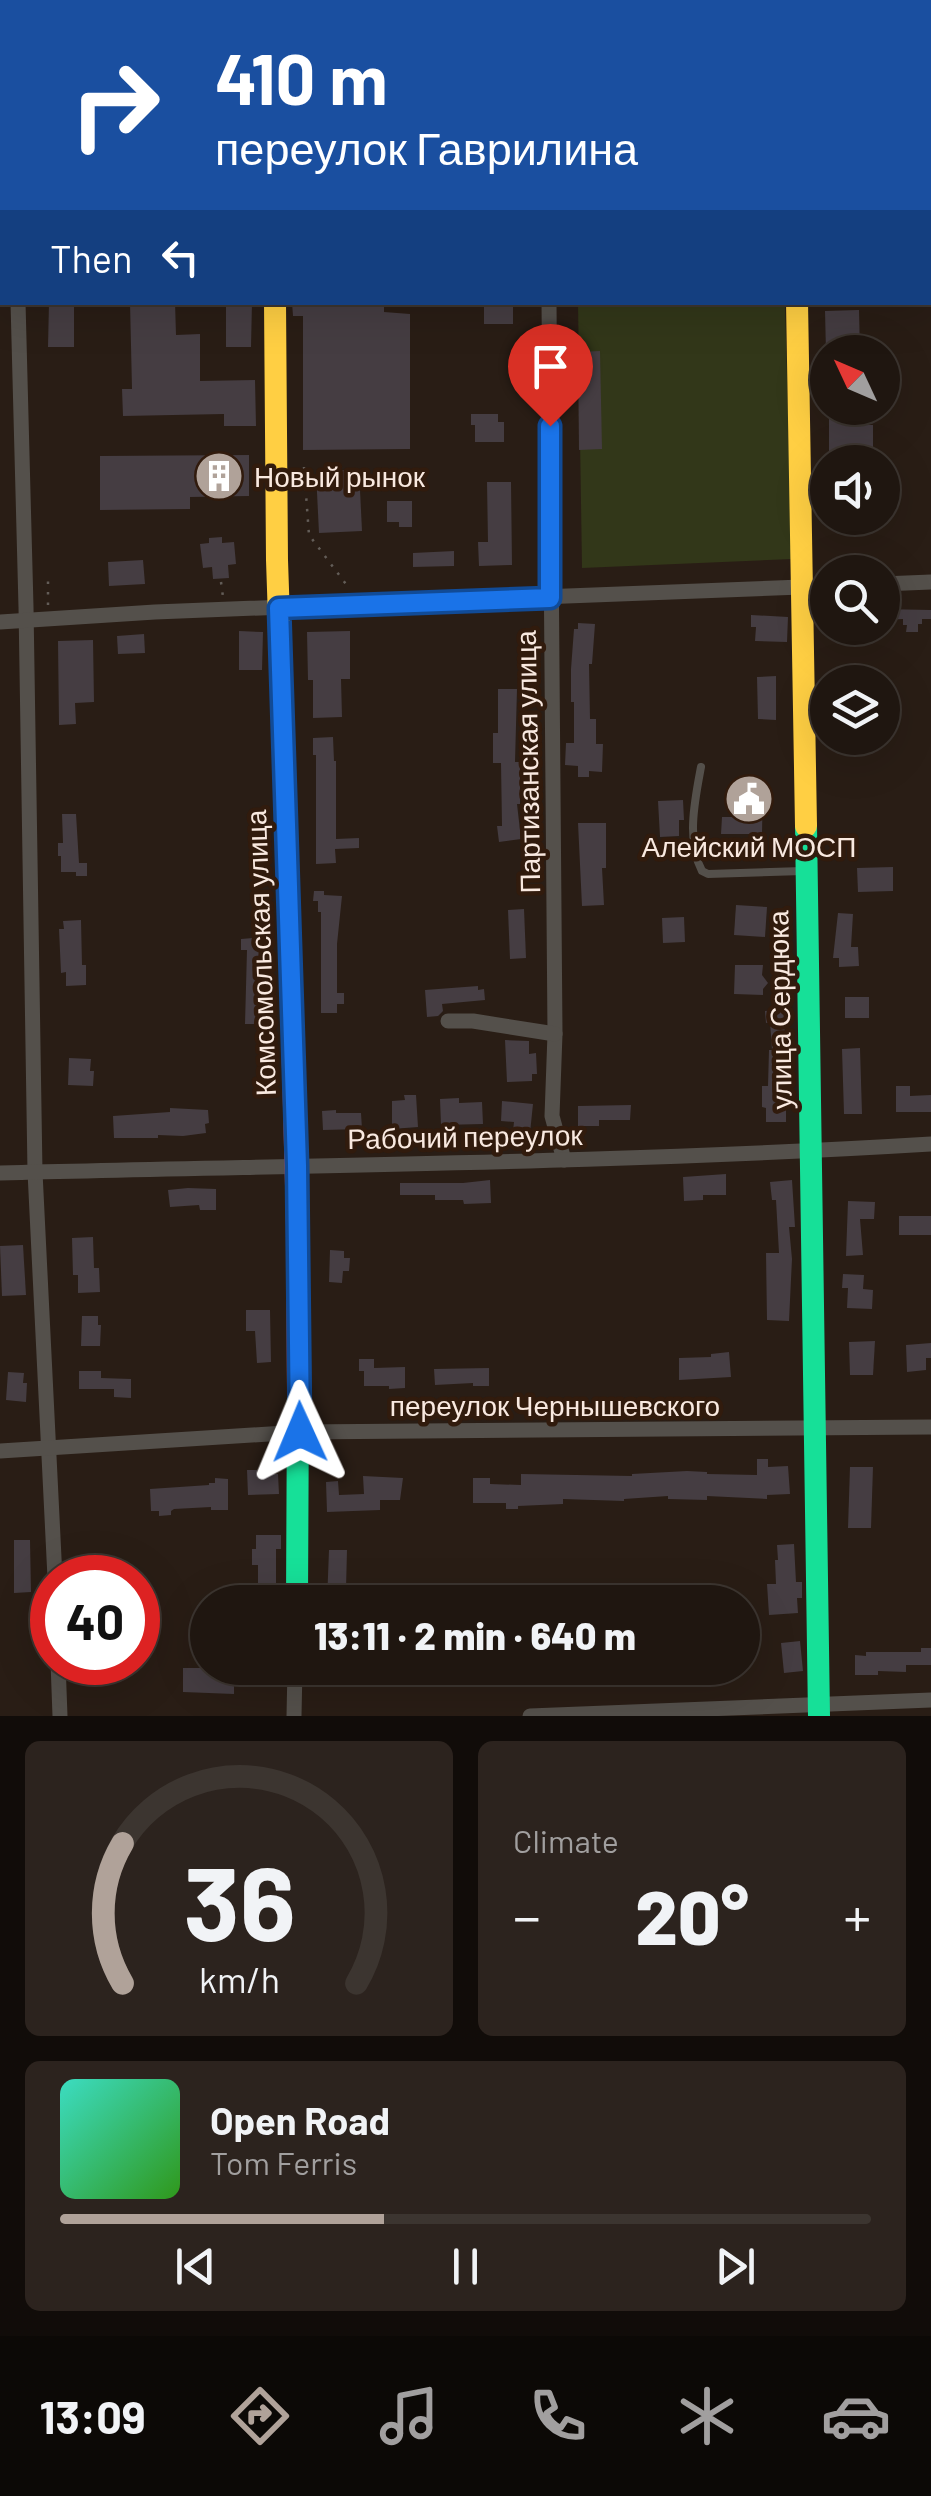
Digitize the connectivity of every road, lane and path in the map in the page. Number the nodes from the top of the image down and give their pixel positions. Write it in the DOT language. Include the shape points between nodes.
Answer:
graph roads {
  1 [pos="18,305"];
  2 [pos="275,305"];
  3 [pos="549,305"];
  4 [pos="796,305"];
  5 [pos="304,467"];
  6 [pos="48,576"];
  7 [pos="221,582"];
  8 [pos="931,582"];
  9 [pos="900,583"];
  10 [pos="810,587"];
  11 [pos="803,588"];
  12 [pos="353,593"];
  13 [pos="550,598"];
  14 [pos="223,599"];
  15 [pos="48,606"];
  16 [pos="279,608"];
  17 [pos="26,620"];
  18 [pos="0,622"];
  19 [pos="701,767"];
  20 [pos="808,871"];
  21 [pos="448,1021"];
  22 [pos="555,1034"];
  23 [pos="931,1144"];
  24 [pos="811,1151"];
  25 [pos="564,1160"];
  26 [pos="297,1165"];
  27 [pos="35,1172"];
  28 [pos="0,1173"];
  29 [pos="931,1427"];
  30 [pos="814,1429"];
  31 [pos="300,1432"];
  32 [pos="50,1450"];
  33 [pos="0,1452"];
  34 [pos="53,1555"];
  35 [pos="296,1585"];
  36 [pos="59,1685"];
  37 [pos="295,1685"];
  38 [pos="931,1700"];
  39 [pos="819,1711"];
  40 [pos="60,1716"];
  41 [pos="294,1716"];
  42 [pos="530,1716"];
  1 -- 17 [label="street"];
  2 -- 16 [label="street, Комсомольская улица"];
  3 -- 13 [label="street, Партизанская улица"];
  4 -- 11 [label="street, улица Сердюка"];
  5 -- 12 [label="path" via="309,535"];
  6 -- 15 [label="path"];
  7 -- 14 [label="path"];
  8 -- 9 [label="street"];
  10 -- 11 [label="street"];
  11 -- 13 [label="street"];
  11 -- 20 [label="street, улица Сердюка"];
  13 -- 16 [label="street"];
  13 -- 22 [label="street, Партизанская улица"];
  16 -- 17 [label="street"];
  16 -- 26 [label="street, Комсомольская улица"];
  17 -- 18 [label="street"];
  17 -- 27 [label="street"];
  19 -- 20 [label="lane" via="692,816 702,870"];
  20 -- 24 [label="street, улица Сердюка"];
  21 -- 22 [label="street"];
  22 -- 25 [label="street, Партизанская улица" via="552,1116"];
  23 -- 24 [label="street, Рабочий переулок"];
  24 -- 25 [label="street, Рабочий переулок"];
  24 -- 30 [label="street, улица Сердюка"];
  25 -- 26 [label="street, Рабочий переулок"];
  26 -- 27 [label="street, Рабочий переулок"];
  26 -- 31 [label="street, Комсомольская улица"];
  27 -- 28 [label="street, Рабочий переулок"];
  27 -- 32 [label="street"];
  29 -- 30 [label="street, переулок Чернышевского"];
  30 -- 31 [label="street, переулок Чернышевского"];
  30 -- 39 [label="street, улица Сердюка"];
  31 -- 32 [label="street, переулок Чернышевского"];
  31 -- 35 [label="street, Комсомольская улица"];
  32 -- 33 [label="street, переулок Чернышевского"];
  32 -- 34 [label="street"];
  36 -- 40 [label="street"];
  37 -- 41 [label="street"];
  38 -- 39 [label="street"];
  39 -- 42 [label="street"];
}
